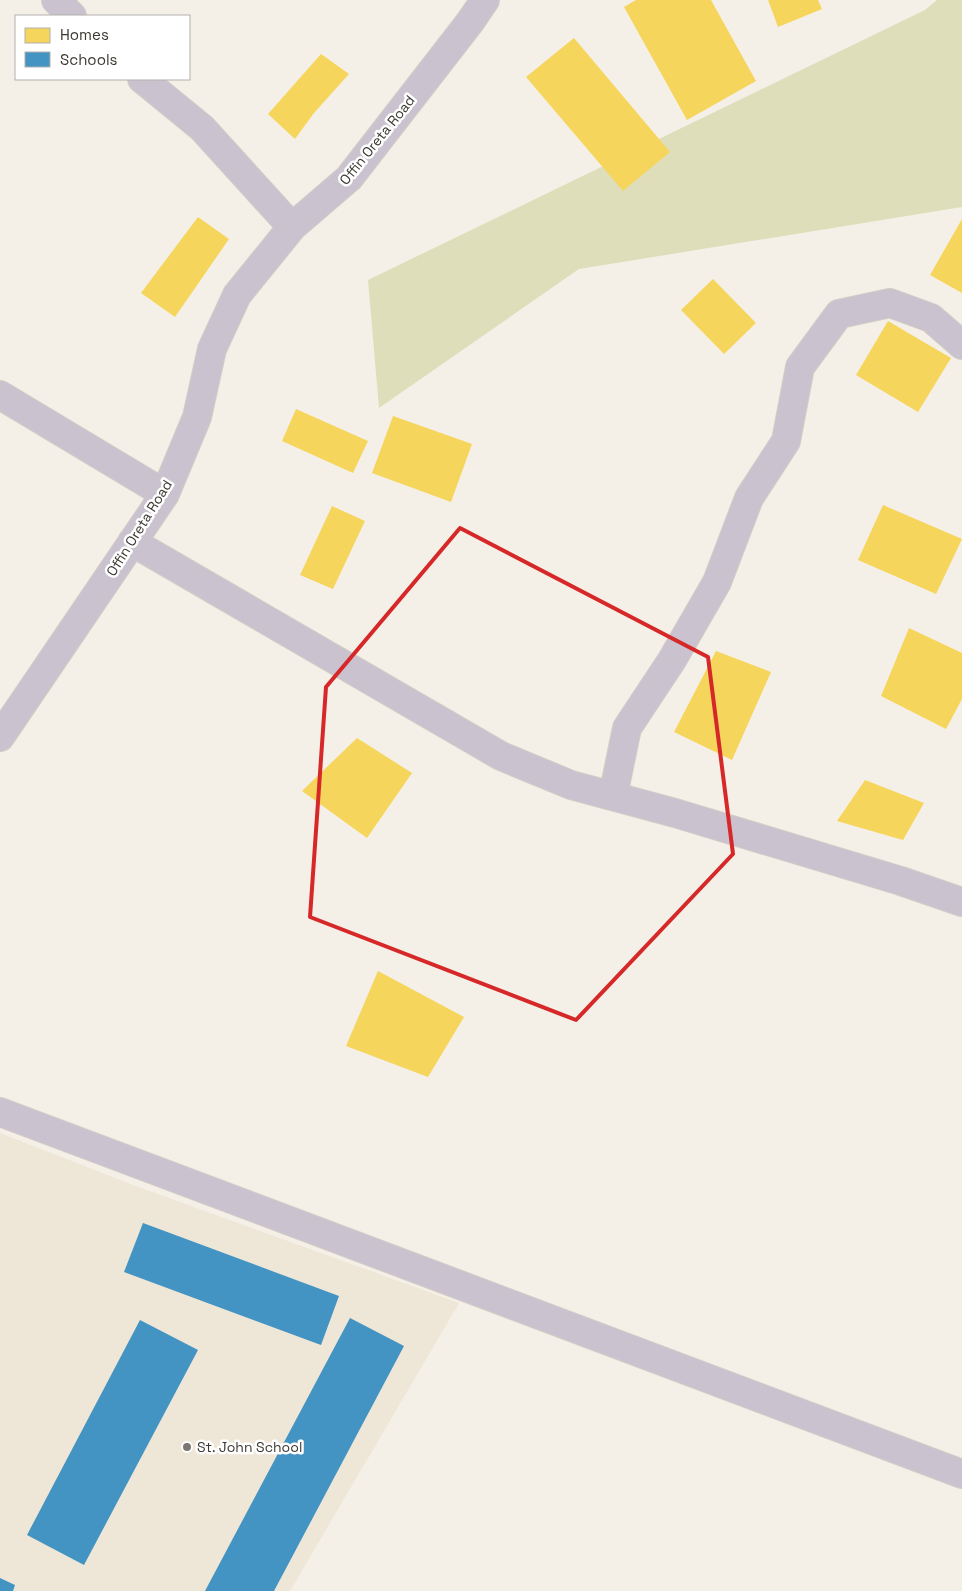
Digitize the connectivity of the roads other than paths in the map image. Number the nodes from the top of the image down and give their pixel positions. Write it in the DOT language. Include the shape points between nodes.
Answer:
graph roads {
  1 [pos="56,0"];
  2 [pos="484,0"];
  3 [pos="71,15"];
  4 [pos="143,80"];
  5 [pos="292,228"];
  6 [pos="962,345"];
  7 [pos="0,395"];
  8 [pos="164,494"];
  9 [pos="132,542"];
  10 [pos="0,737"];
  11 [pos="613,796"];
  12 [pos="962,902"];
  13 [pos="0,1112"];
  14 [pos="962,1474"];
  1 -- 3 [label="street"];
  2 -- 5 [label="street, Offin Oreta Road" via="349,178"];
  4 -- 5 [label="street" via="202,128"];
  5 -- 8 [label="street, Offin Oreta Road" via="236,296 212,349 196,417"];
  6 -- 11 [label="street" via="931,318 890,303 839,314 800,367 786,441 749,498 717,582 672,660 627,728"];
  7 -- 8 [label="street"];
  8 -- 9 [label="street, Offin Oreta Road"];
  9 -- 10 [label="street, Offin Oreta Road"];
  9 -- 11 [label="street" via="501,756 571,785"];
  11 -- 12 [label="street"];
  13 -- 14 [label="street"];
}
